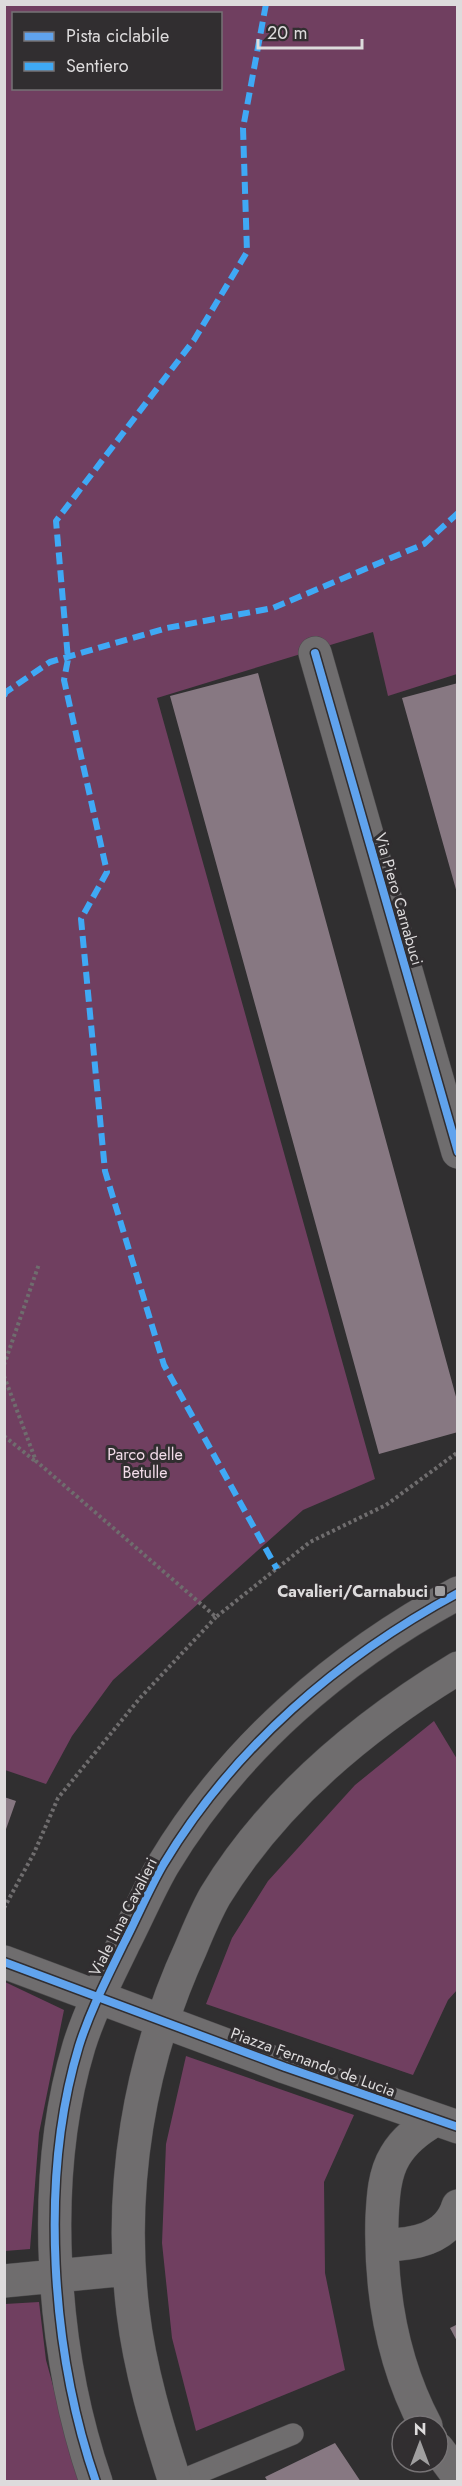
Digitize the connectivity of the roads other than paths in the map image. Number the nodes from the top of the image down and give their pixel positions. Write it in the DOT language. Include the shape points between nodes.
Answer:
graph roads {
  1 [pos="315,653"];
  2 [pos="458,1152"];
  3 [pos="458,1593"];
  4 [pos="458,1668"];
  5 [pos="4,1962"];
  6 [pos="98,1998"];
  7 [pos="161,2020"];
  8 [pos="446,2123"];
  9 [pos="458,2206"];
  10 [pos="381,2245"];
  11 [pos="129,2269"];
  12 [pos="56,2276"];
  13 [pos="4,2281"];
  14 [pos="421,2414"];
  15 [pos="293,2434"];
  16 [pos="96,2481"];
  17 [pos="176,2481"];
  1 -- 2 [label="street, Via Piero Carnabuci"];
  3 -- 6 [label="street, Viale Lina Cavalieri" via="390,1634 331,1677 276,1722 233,1767 163,1864"];
  4 -- 7 [label="street" via="362,1735 291,1800 263,1832 214,1898"];
  5 -- 6 [label="street, Piazza Fernando de Lucia"];
  6 -- 7 [label="street, Piazza Fernando de Lucia"];
  6 -- 12 [label="street, Viale Lina Cavalieri" via="79,2046 65,2103 56,2189"];
  7 -- 8 [label="street, Piazza Fernando de Lucia"];
  7 -- 11 [label="street" via="135,2132"];
  8 -- 10 [label="street, Piazza Fernando de Lucia" via="409,2137 393,2157 384,2190"];
  9 -- 10 [label="street" via="447,2227 434,2235 405,2244"];
  10 -- 14 [label="street, Piazza Fernando de Lucia" via="384,2294 393,2336"];
  11 -- 12 [label="street"];
  11 -- 17 [label="street" via="144,2374"];
  12 -- 13 [label="street"];
  12 -- 16 [label="street, Viale Lina Cavalieri" via="70,2381"];
  15 -- 17 [label="lane"];
}
